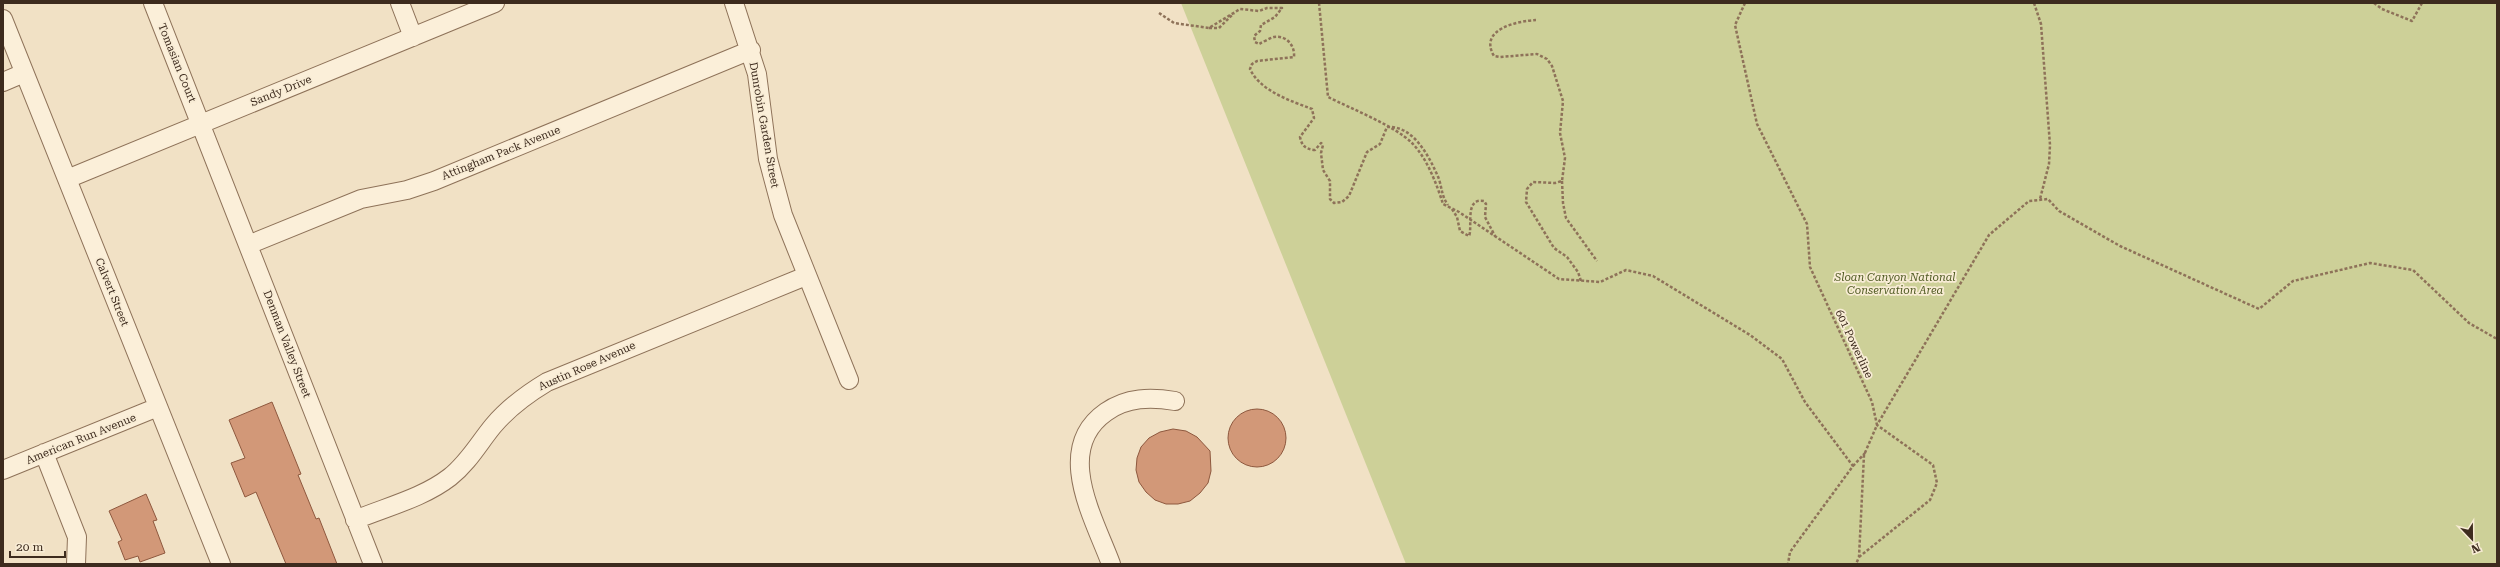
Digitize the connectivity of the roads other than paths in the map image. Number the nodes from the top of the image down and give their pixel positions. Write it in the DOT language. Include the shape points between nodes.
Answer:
graph roads {
  1 [pos="153,3"];
  2 [pos="400,3"];
  3 [pos="495,3"];
  4 [pos="734,3"];
  5 [pos="3,19"];
  6 [pos="413,37"];
  7 [pos="751,50"];
  8 [pos="24,73"];
  9 [pos="3,82"];
  10 [pos="201,124"];
  11 [pos="67,178"];
  12 [pos="248,245"];
  13 [pos="806,276"];
  14 [pos="849,380"];
  15 [pos="1175,401"];
  16 [pos="158,407"];
  17 [pos="44,453"];
  18 [pos="3,470"];
  19 [pos="355,520"];
  20 [pos="76,564"];
  21 [pos="221,564"];
  22 [pos="373,564"];
  23 [pos="1112,564"];
  1 -- 10 [label="street, Tomasian Court"];
  2 -- 6 [label="street"];
  3 -- 6 [label="street, Sandy Drive"];
  4 -- 7 [label="street, Dunrobin Garden Street"];
  5 -- 8 [label="street, Calvert Street"];
  6 -- 10 [label="street, Sandy Drive"];
  7 -- 12 [label="street, Attingham Pack Avenue" via="434,181 407,190 361,199"];
  7 -- 13 [label="street, Dunrobin Garden Street" via="761,93 768,159 776,194"];
  8 -- 9 [label="street"];
  8 -- 11 [label="street, Calvert Street"];
  10 -- 11 [label="street, Sandy Drive"];
  10 -- 12 [label="street, Denman Valley Street"];
  11 -- 16 [label="street, Calvert Street"];
  12 -- 19 [label="street, Denman Valley Street"];
  13 -- 14 [label="street, Dunrobin Garden Street"];
  13 -- 19 [label="street, Austin Rose Avenue" via="547,382 511,407 464,464 450,477 416,495"];
  15 -- 23 [label="street" via="1157,398 1117,404 1098,417 1084,434 1079,455 1079,474 1084,494"];
  16 -- 17 [label="street, American Run Avenue"];
  16 -- 21 [label="street, Calvert Street"];
  17 -- 18 [label="street, American Run Avenue"];
  17 -- 20 [label="street" via="77,537"];
  19 -- 22 [label="street, Denman Valley Street"];
}
